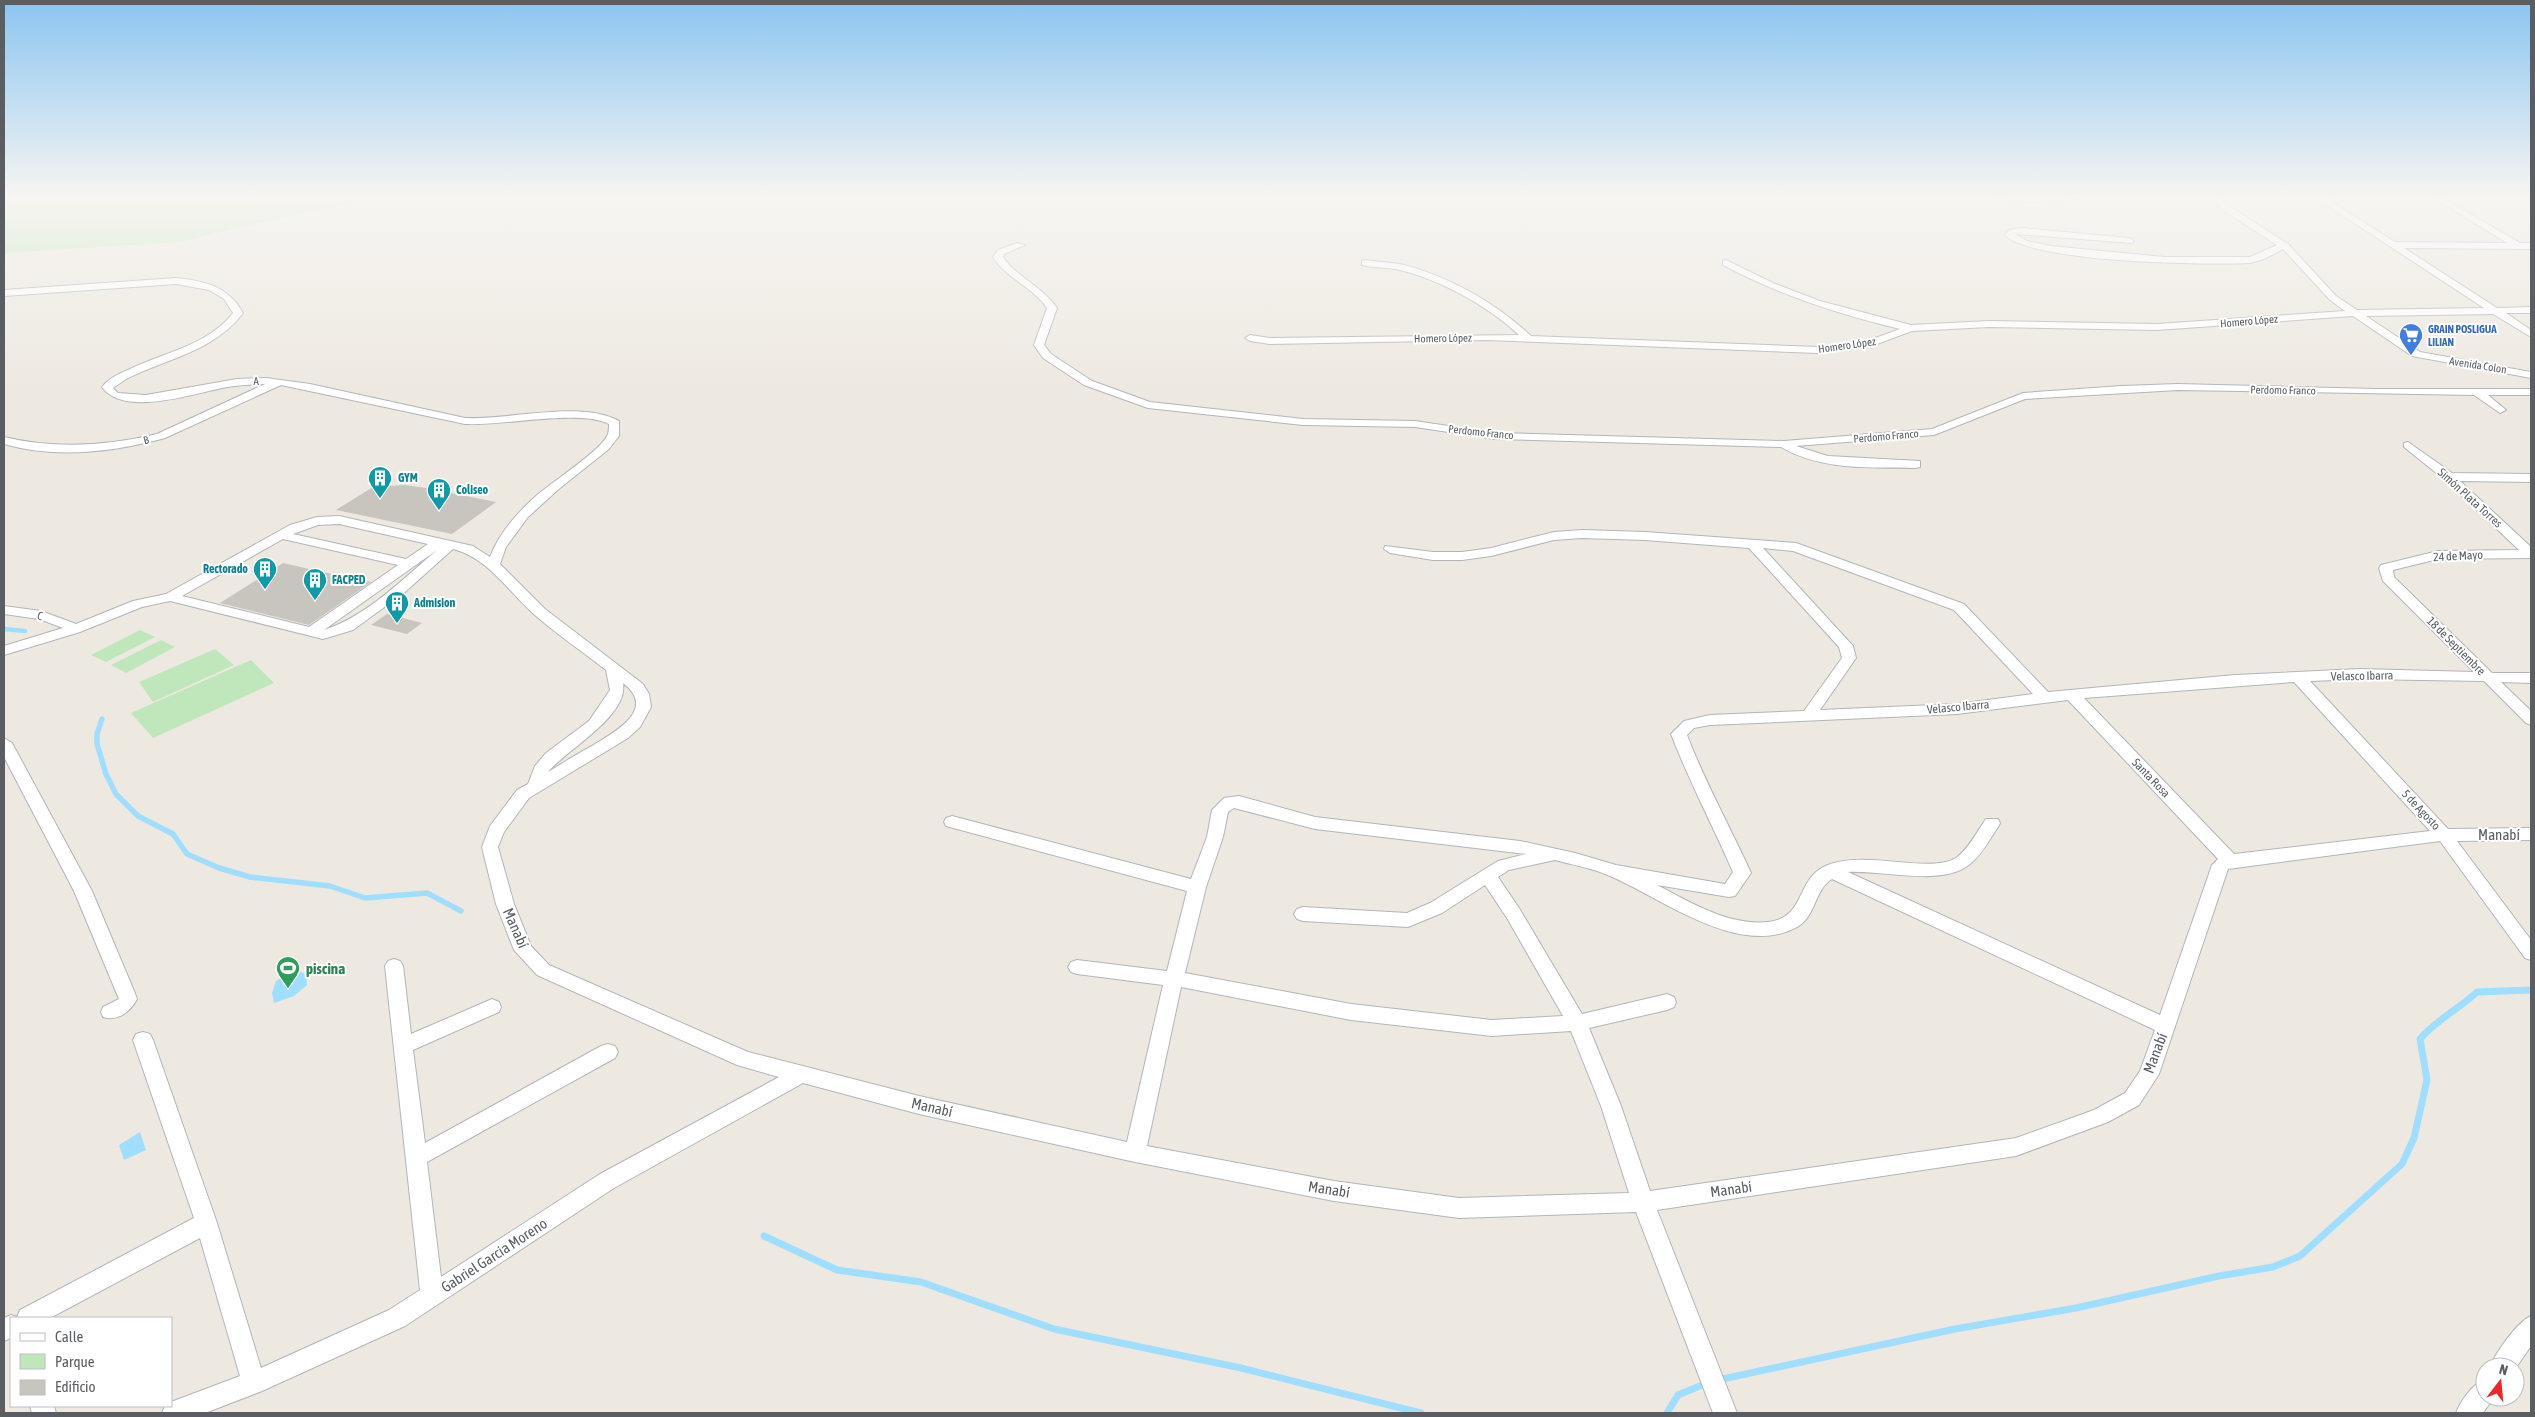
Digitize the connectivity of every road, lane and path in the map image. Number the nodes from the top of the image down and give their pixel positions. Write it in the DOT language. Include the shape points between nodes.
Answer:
graph roads {
  1 [pos="1001,262"];
  2 [pos="2299,262"];
  3 [pos="2420,262"];
  4 [pos="1726,263"];
  5 [pos="1365,264"];
  6 [pos="4,293"];
  7 [pos="2491,309"];
  8 [pos="2531,310"];
  9 [pos="2353,313"];
  10 [pos="1912,328"];
  11 [pos="2531,334"];
  12 [pos="1250,338"];
  13 [pos="1529,339"];
  14 [pos="2531,375"];
  15 [pos="278,382"];
  16 [pos="2477,392"];
  17 [pos="2531,392"];
  18 [pos="2500,410"];
  19 [pos="4,440"];
  20 [pos="1784,444"];
  21 [pos="2408,445"];
  22 [pos="1916,464"];
  23 [pos="2449,477"];
  24 [pos="2530,479"];
  25 [pos="282,535"];
  26 [pos="444,544"];
  27 [pos="1753,545"];
  28 [pos="1390,549"];
  29 [pos="2531,554"];
  30 [pos="408,564"];
  31 [pos="493,565"];
  32 [pos="2386,568"];
  33 [pos="381,584"];
  34 [pos="400,590"];
  35 [pos="170,597"];
  36 [pos="4,610"];
  37 [pos="74,629"];
  38 [pos="312,632"];
  39 [pos="4,652"];
  40 [pos="613,667"];
  41 [pos="2298,677"];
  42 [pos="2487,677"];
  43 [pos="2531,678"];
  44 [pos="2072,695"];
  45 [pos="2044,698"];
  46 [pos="1810,714"];
  47 [pos="2531,720"];
  48 [pos="4,743"];
  49 [pos="536,784"];
  50 [pos="952,822"];
  51 [pos="1992,823"];
  52 [pos="2531,834"];
  53 [pos="2444,835"];
  54 [pos="1556,854"];
  55 [pos="2230,861"];
  56 [pos="1831,870"];
  57 [pos="1616,872"];
  58 [pos="1487,875"];
  59 [pos="1197,888"];
  60 [pos="1303,914"];
  61 [pos="2531,953"];
  62 [pos="394,966"];
  63 [pos="1076,967"];
  64 [pos="1175,979"];
  65 [pos="1667,1002"];
  66 [pos="492,1007"];
  67 [pos="110,1012"];
  68 [pos="1577,1023"];
  69 [pos="2165,1026"];
  70 [pos="143,1040"];
  71 [pos="403,1046"];
  72 [pos="608,1052"];
  73 [pos="802,1074"];
  74 [pos="1135,1153"];
  75 [pos="416,1158"];
  76 [pos="1643,1202"];
  77 [pos="206,1222"];
  78 [pos="432,1296"];
  79 [pos="30,1317"];
  80 [pos="2531,1327"];
  81 [pos="2509,1357"];
  82 [pos="254,1383"];
  83 [pos="174,1413"];
  84 [pos="1725,1413"];
  1 -- 20 [label="street, Perdomo Franco" via="1046,297 1052,308 1038,341 1047,356 1088,383 1148,405 1303,422 1415,424 1496,436"];
  2 -- 9 [label="street" via="2333,298"];
  3 -- 7 [label="street"];
  4 -- 10 [label="street" via="1759,281 1823,305"];
  5 -- 13 [label="street" via="1401,267 1452,285 1513,324"];
  6 -- 15 [label="street, A" via="176,281 214,287 235,306 238,313 232,324 204,341 132,371 107,387 108,391 114,397 128,400 236,382"];
  7 -- 8 [label="street, Homero López"];
  7 -- 9 [label="street, Homero López"];
  7 -- 11 [label="street"];
  9 -- 10 [label="street, Homero López" via="2157,328 1989,324"];
  9 -- 14 [label="street, Avenida Colon" via="2424,357"];
  10 -- 13 [label="street, Homero López" via="1869,344 1817,350"];
  12 -- 13 [label="street, Homero López" via="1270,341"];
  15 -- 19 [label="street, B" via="142,442 75,449 44,448"];
  15 -- 31 [label="street, A" via="465,421 496,422 580,414 610,419 615,423 613,436 605,447 525,512 498,548"];
  16 -- 17 [label="street, Perdomo Franco"];
  16 -- 18 [label="street"];
  16 -- 20 [label="street, Perdomo Franco" via="2178,388 2023,396 1934,432"];
  20 -- 22 [label="street" via="1817,458"];
  21 -- 23 [label="street, Simón Plata Torres"];
  23 -- 24 [label="street"];
  23 -- 29 [label="street, Simón Plata Torres"];
  25 -- 26 [label="street, Manabí" via="318,520 339,520"];
  25 -- 30 [label="street"];
  25 -- 35 [label="street, Manabí"];
  26 -- 30 [label="street"];
  26 -- 31 [label="street, Manabí" via="468,549"];
  26 -- 34 [label="street"];
  27 -- 28 [label="street" via="1622,534 1559,535 1504,550 1452,558"];
  27 -- 45 [label="street" via="1796,547 1953,604"];
  27 -- 46 [label="street" via="1849,653 1849,658"];
  29 -- 32 [label="street, 24 de Mayo" via="2438,555"];
  30 -- 33 [label="street"];
  31 -- 40 [label="street, Manabí" via="540,612"];
  32 -- 42 [label="street, 18 de Septiembre" via="2388,578"];
  33 -- 34 [label="street"];
  33 -- 38 [label="street"];
  34 -- 38 [label="street" via="348,627 323,634"];
  35 -- 37 [label="street" via="138,604"];
  35 -- 38 [label="street"];
  36 -- 37 [label="street, C" via="22,611 63,622"];
  37 -- 39 [label="street"];
  40 -- 49 [label="street" via="617,690 612,701 594,725 552,757 541,770"];
  40 -- 49 [label="street, Manabí" via="638,687 645,699 636,724"];
  41 -- 42 [label="street, Velasco Ibarra" via="2360,674"];
  41 -- 44 [label="street, Velasco Ibarra"];
  41 -- 53 [label="street, 5 de Agosto"];
  42 -- 43 [label="street, Velasco Ibarra"];
  42 -- 47 [label="street, 18 de Septiembre"];
  44 -- 45 [label="street, Velasco Ibarra"];
  44 -- 55 [label="street, Santa Rosa"];
  45 -- 46 [label="street, Velasco Ibarra" via="1957,709"];
  46 -- 57 [label="street, Velasco Ibarra" via="1710,720 1689,724 1679,734 1742,873 1729,891"];
  48 -- 67 [label="street" via="83,892 125,991 128,999 125,1005"];
  49 -- 73 [label="street, Manabí" via="505,815 490,847 505,904 523,950 543,970 744,1059"];
  50 -- 59 [label="street"];
  51 -- 56 [label="street" via="1965,859 1948,868 1870,863"];
  52 -- 53 [label="street, Manabí"];
  53 -- 55 [label="street, Manabí"];
  53 -- 61 [label="street, 5 de Agosto"];
  54 -- 57 [label="street"];
  54 -- 58 [label="street" via="1504,865"];
  54 -- 59 [label="street" via="1453,836 1312,822 1249,804 1230,802 1220,810 1215,838"];
  55 -- 69 [label="street, Manabí" via="2221,865"];
  56 -- 57 [label="street" via="1817,880 1797,920 1788,926 1766,930 1729,924 1668,900"];
  56 -- 69 [label="street"];
  58 -- 60 [label="street" via="1436,908 1408,920"];
  58 -- 68 [label="street"];
  59 -- 64 [label="street"];
  62 -- 71 [label="street"];
  63 -- 64 [label="street"];
  64 -- 68 [label="street" via="1351,1012 1492,1028"];
  64 -- 74 [label="street"];
  65 -- 68 [label="street"];
  66 -- 71 [label="street"];
  68 -- 76 [label="street" via="1611,1106"];
  69 -- 76 [label="street, Manabí" via="2149,1074 2132,1099 2101,1116 2016,1147"];
  70 -- 77 [label="street"];
  71 -- 75 [label="street"];
  72 -- 75 [label="street"];
  73 -- 74 [label="street, Manabí" via="919,1105"];
  73 -- 78 [label="street, Gabriel Garcia Moreno" via="607,1181"];
  74 -- 76 [label="street, Manabí" via="1334,1191 1460,1208"];
  75 -- 78 [label="street"];
  76 -- 84 [label="street"];
  77 -- 79 [label="street"];
  77 -- 82 [label="street"];
  78 -- 82 [label="street, Gabriel Garcia Moreno" via="396,1318"];
  80 -- 81 [label="street"];
  82 -- 83 [label="street, Gabriel Garcia Moreno"];
}
